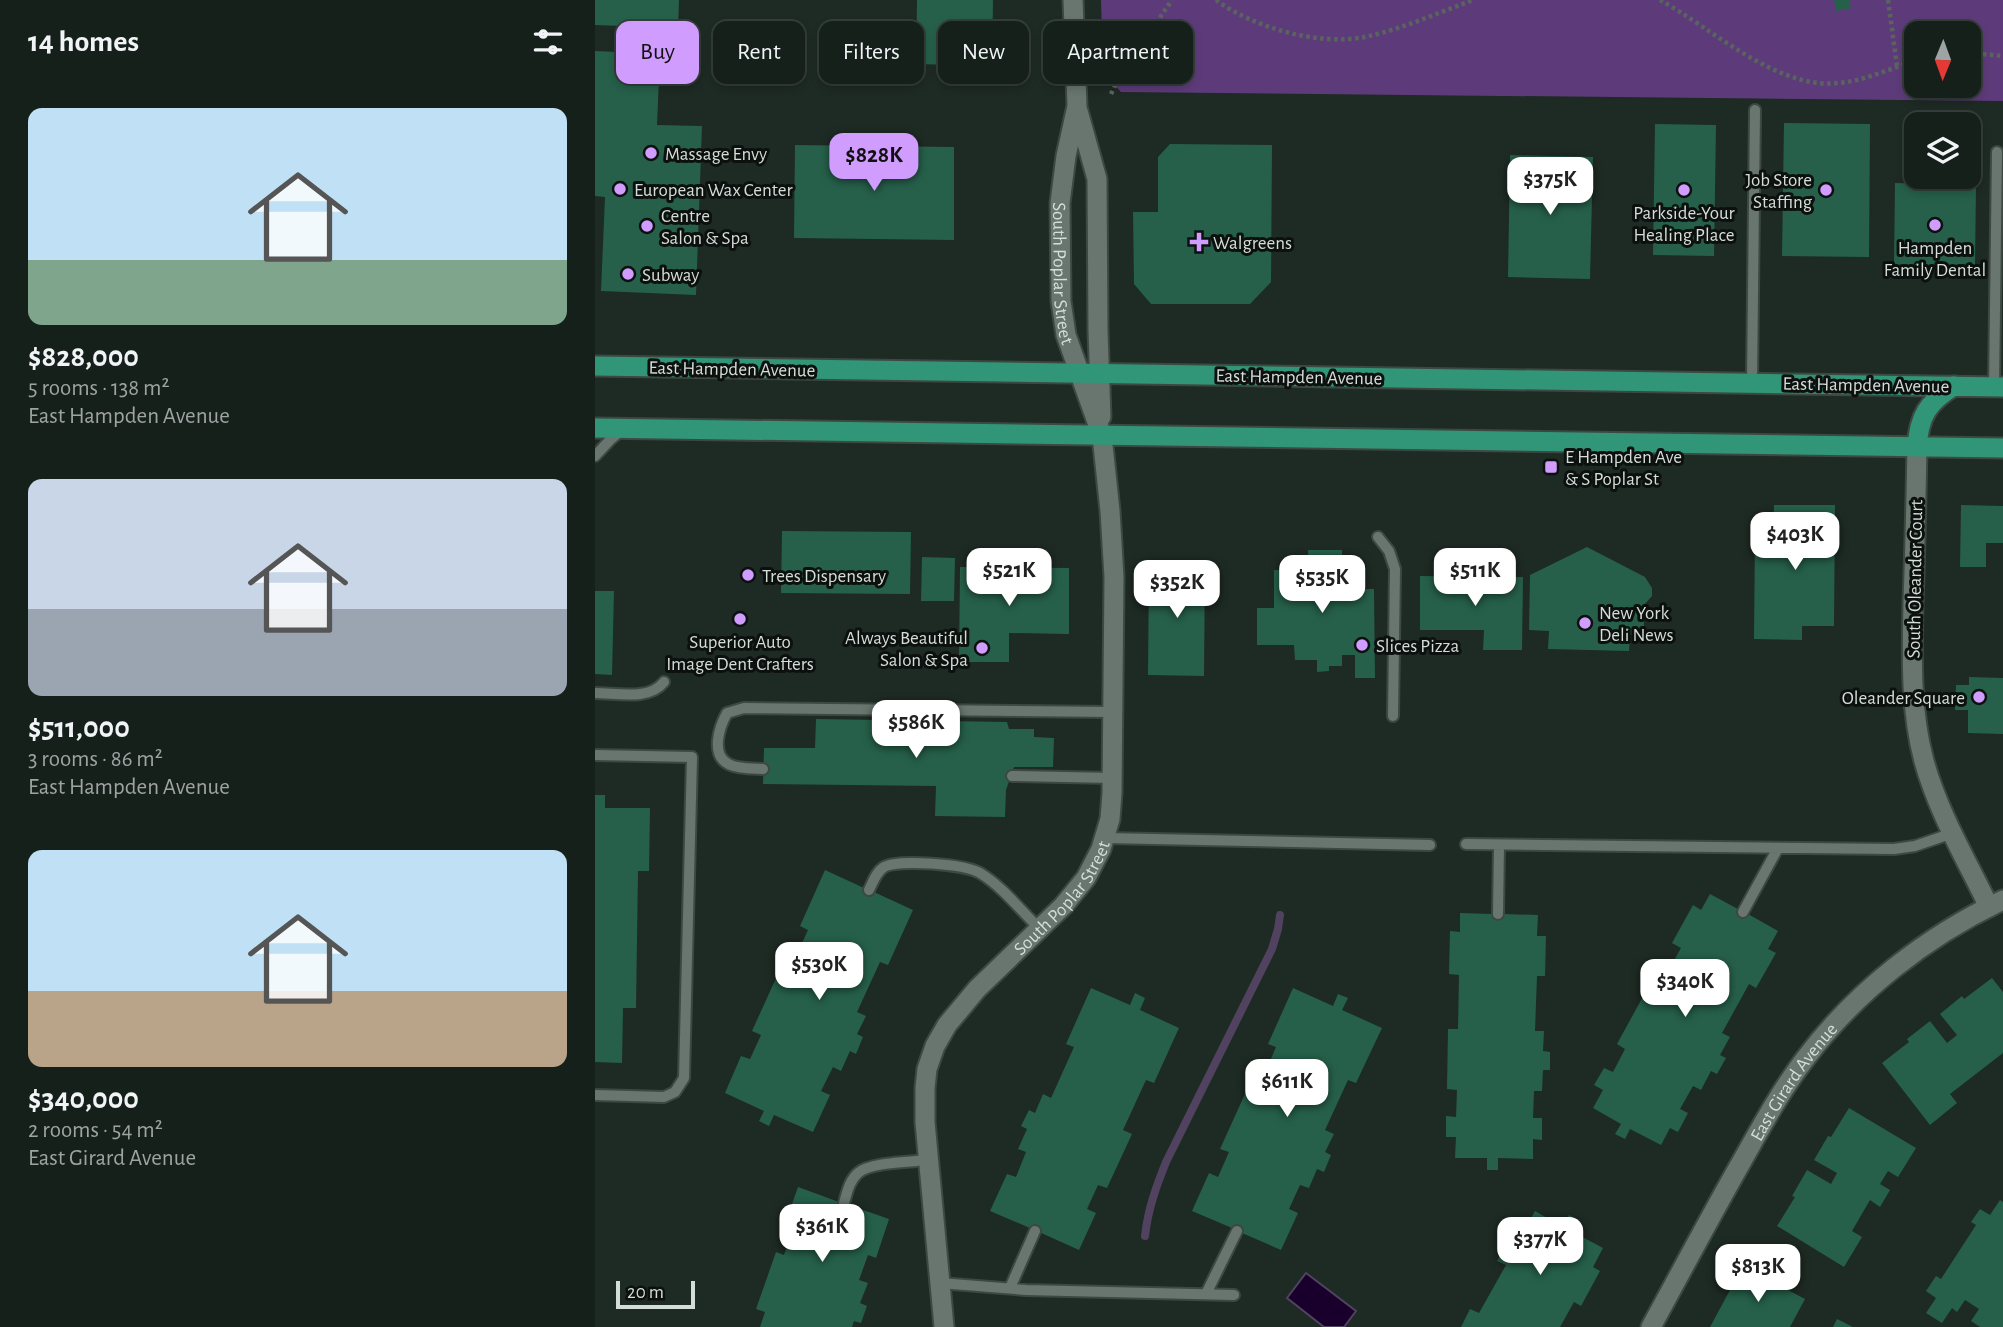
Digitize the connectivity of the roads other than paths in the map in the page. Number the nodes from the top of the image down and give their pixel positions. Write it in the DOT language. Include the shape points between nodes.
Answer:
graph roads {
  1 [pos="1073,0"];
  2 [pos="1077,106"];
  3 [pos="1755,110"];
  4 [pos="1997,152"];
  5 [pos="595,366"];
  6 [pos="1079,373"];
  7 [pos="1100,374"];
  8 [pos="1752,383"];
  9 [pos="1954,386"];
  10 [pos="1998,387"];
  11 [pos="595,428"];
  12 [pos="624,429"];
  13 [pos="1102,436"];
  14 [pos="1917,447"];
  15 [pos="2003,448"];
  16 [pos="595,456"];
  17 [pos="1378,537"];
  18 [pos="664,682"];
  19 [pos="595,693"];
  20 [pos="1113,712"];
  21 [pos="1393,716"];
  22 [pos="595,755"];
  23 [pos="763,769"];
  24 [pos="1012,776"];
  25 [pos="1113,778"];
  26 [pos="1953,833"];
  27 [pos="1105,838"];
  28 [pos="1466,844"];
  29 [pos="1430,845"];
  30 [pos="1499,845"];
  31 [pos="1778,848"];
  32 [pos="869,890"];
  33 [pos="1996,903"];
  34 [pos="1743,912"];
  35 [pos="1498,914"];
  36 [pos="1039,929"];
  37 [pos="595,1095"];
  38 [pos="928,1160"];
  39 [pos="844,1203"];
  40 [pos="1035,1231"];
  41 [pos="1237,1231"];
  42 [pos="940,1283"];
  43 [pos="1010,1288"];
  44 [pos="1206,1294"];
  45 [pos="1234,1295"];
  46 [pos="944,1327"];
  47 [pos="1651,1327"];
  1 -- 2 [label="street, South Poplar Street"];
  2 -- 6 [label="street, South Poplar Street" via="1060,203 1060,276 1066,335"];
  2 -- 7 [label="street, South Poplar Street" via="1097,178"];
  3 -- 8 [label="lane"];
  4 -- 10 [label="lane"];
  5 -- 6 [label="main road, East Hampden Avenue"];
  6 -- 7 [label="main road, East Hampden Avenue"];
  6 -- 13 [label="street, South Poplar Street"];
  7 -- 8 [label="main road, East Hampden Avenue"];
  7 -- 13 [label="street, South Poplar Street"];
  8 -- 9 [label="main road, East Hampden Avenue"];
  9 -- 10 [label="main road, East Hampden Avenue"];
  9 -- 14 [label="main road" via="1928,407"];
  11 -- 12 [label="main road"];
  12 -- 13 [label="main road"];
  12 -- 16 [label="lane"];
  13 -- 14 [label="main road"];
  13 -- 20 [label="street, South Poplar Street" via="1114,576"];
  14 -- 15 [label="main road"];
  14 -- 26 [label="street, South Oleander Court" via="1915,705 1928,774"];
  17 -- 21 [label="lane" via="1395,569"];
  18 -- 19 [label="lane" via="645,694"];
  20 -- 23 [label="lane" via="744,708 727,713 720,727 719,755 731,766"];
  20 -- 25 [label="street, South Poplar Street"];
  22 -- 37 [label="lane" via="692,757 684,1079 675,1092 664,1097"];
  24 -- 25 [label="lane"];
  25 -- 27 [label="street, South Poplar Street"];
  26 -- 31 [label="lane" via="1900,848"];
  26 -- 33 [label="street, South Oleander Court"];
  27 -- 29 [label="lane"];
  27 -- 36 [label="street, South Poplar Street" via="1078,889"];
  28 -- 30 [label="lane"];
  30 -- 31 [label="lane"];
  30 -- 35 [label="lane"];
  31 -- 34 [label="lane"];
  32 -- 36 [label="lane" via="881,870 894,864 965,867 986,877"];
  33 -- 47 [label="street, East Girard Avenue" via="1877,982 1815,1046 1750,1146"];
  36 -- 38 [label="street, South Poplar Street" via="966,1001 935,1046 925,1088"];
  38 -- 39 [label="lane" via="860,1171"];
  38 -- 42 [label="street, South Poplar Street"];
  40 -- 43 [label="lane"];
  41 -- 44 [label="lane"];
  42 -- 43 [label="lane"];
  42 -- 46 [label="street, South Poplar Street"];
  43 -- 44 [label="lane"];
  44 -- 45 [label="lane"];
}
